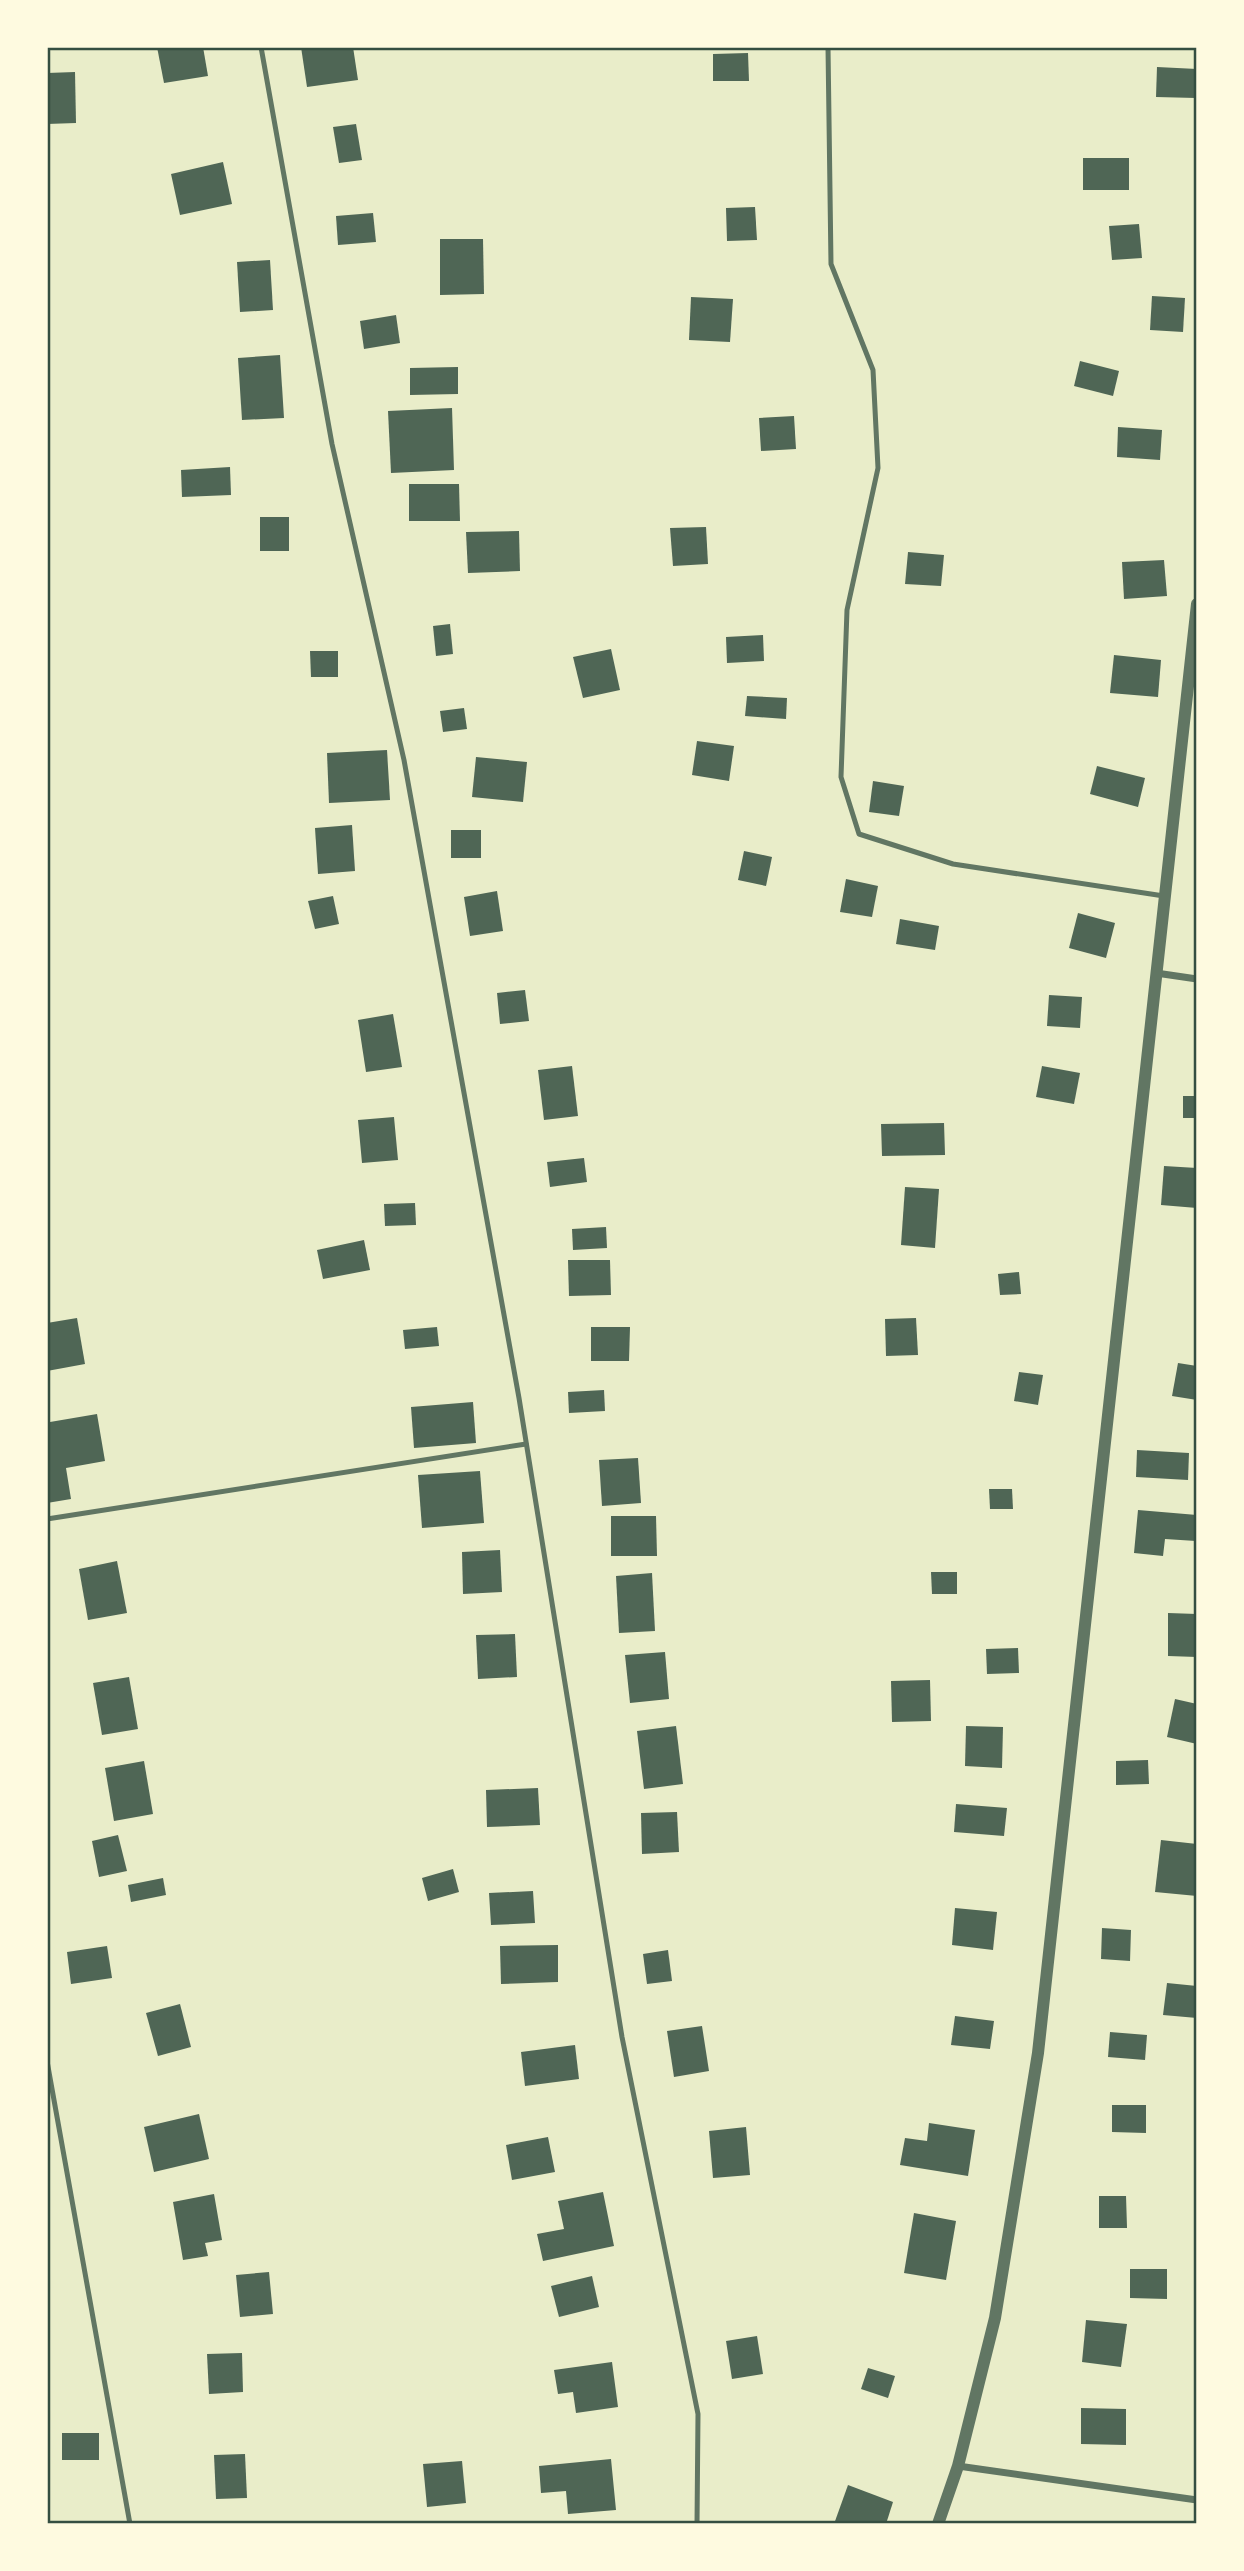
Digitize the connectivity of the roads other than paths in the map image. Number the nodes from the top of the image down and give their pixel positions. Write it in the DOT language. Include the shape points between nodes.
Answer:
graph roads {
  1 [pos="261,47"];
  2 [pos="828,47"];
  3 [pos="1197,604"];
  4 [pos="1166,896"];
  5 [pos="1155,973"];
  6 [pos="1197,979"];
  7 [pos="526,1444"];
  8 [pos="47,1519"];
  9 [pos="47,2061"];
  10 [pos="958,2466"];
  11 [pos="1197,2501"];
  12 [pos="130,2524"];
  13 [pos="697,2524"];
  14 [pos="939,2524"];
  1 -- 7 [label="lane" via="332,444 404,760"];
  2 -- 4 [label="lane" via="831,264 873,370 878,468 847,611 841,777 859,834 953,864"];
  3 -- 4 [label="street"];
  4 -- 5 [label="street"];
  5 -- 6 [label="street"];
  5 -- 10 [label="street" via="1038,2053 995,2318"];
  7 -- 8 [label="lane"];
  7 -- 13 [label="lane" via="622,2037 698,2414"];
  9 -- 12 [label="lane"];
  10 -- 11 [label="street"];
  10 -- 14 [label="street"];
}
